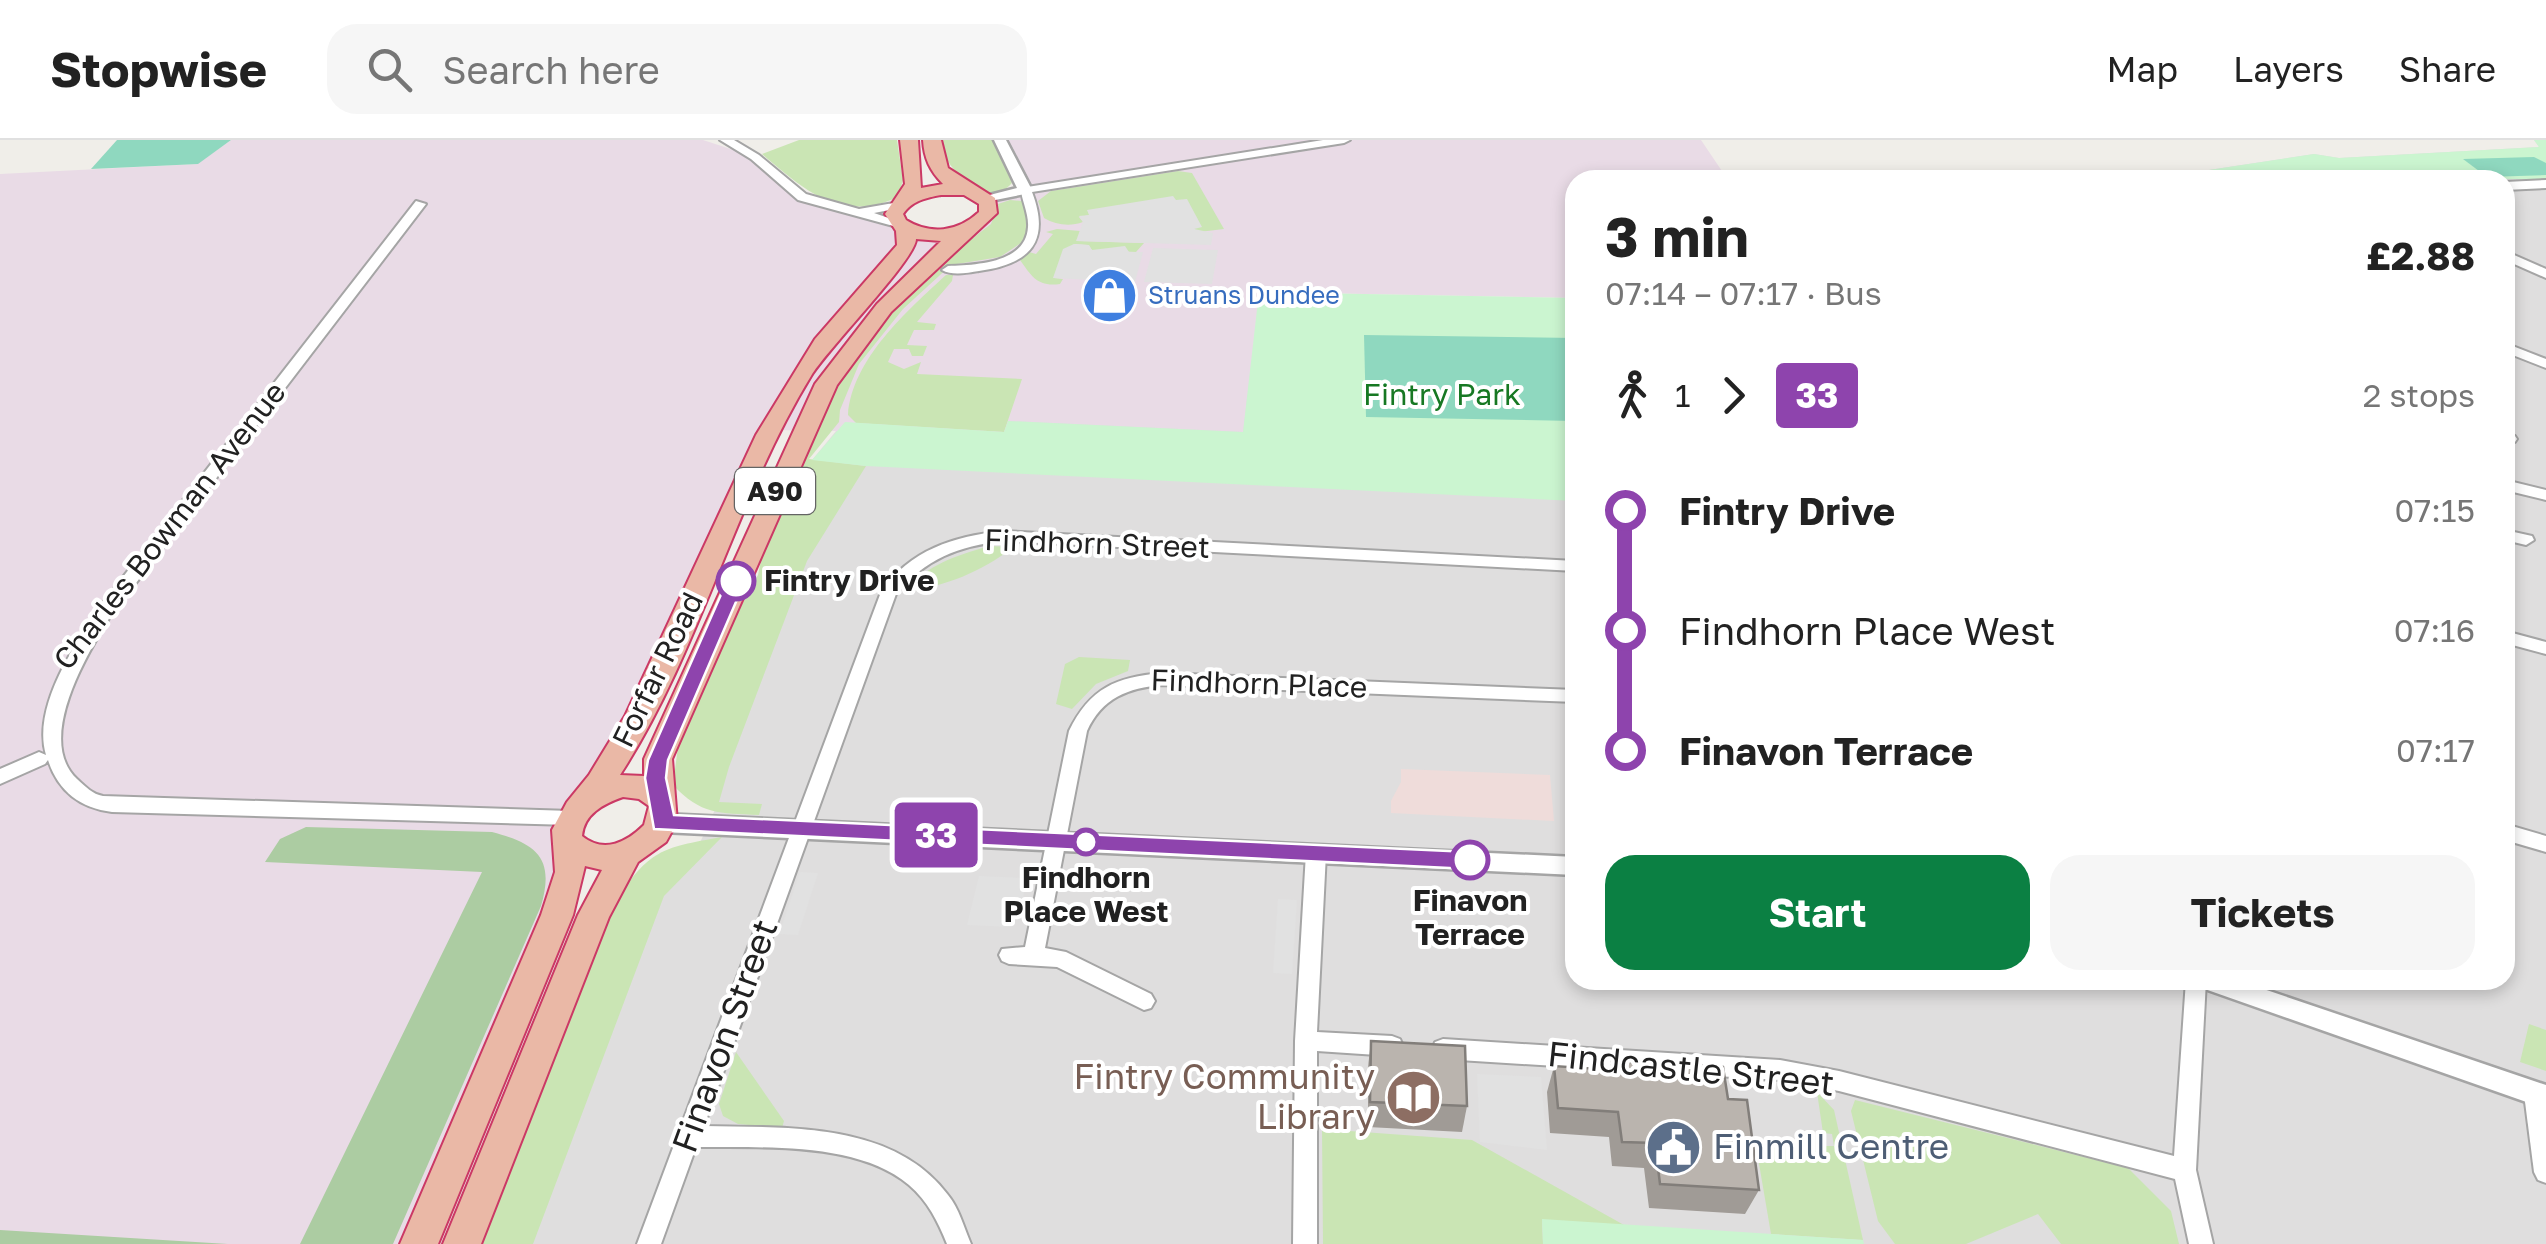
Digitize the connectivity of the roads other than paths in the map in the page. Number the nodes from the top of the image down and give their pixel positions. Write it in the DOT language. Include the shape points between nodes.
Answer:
graph roads {
  1 [pos="726,140"];
  2 [pos="909,140"];
  3 [pos="932,140"];
  4 [pos="1000,140"];
  5 [pos="1344,140"];
  6 [pos="2546,184"];
  7 [pos="2515,186"];
  8 [pos="1025,190"];
  9 [pos="976,194"];
  10 [pos="420,204"];
  11 [pos="859,212"];
  12 [pos="902,214"];
  13 [pos="973,228"];
  14 [pos="2515,260"];
  15 [pos="948,270"];
  16 [pos="2546,274"];
  17 [pos="2515,351"];
  18 [pos="2546,364"];
  19 [pos="2515,487"];
  20 [pos="2546,495"];
  21 [pos="2515,537"];
  22 [pos="2526,540"];
  23 [pos="1565,565"];
  24 [pos="2515,640"];
  25 [pos="2546,648"];
  26 [pos="48,680"];
  27 [pos="1565,696"];
  28 [pos="0,777"];
  29 [pos="662,811"];
  30 [pos="575,821"];
  31 [pos="800,828"];
  32 [pos="2515,835"];
  33 [pos="1056,840"];
  34 [pos="2546,844"];
  35 [pos="627,853"];
  36 [pos="1316,853"];
  37 [pos="1565,865"];
  38 [pos="1009,954"];
  39 [pos="1033,956"];
  40 [pos="2195,990"];
  41 [pos="2236,990"];
  42 [pos="1144,1001"];
  43 [pos="1306,1041"];
  44 [pos="2541,1096"];
  45 [pos="688,1136"];
  46 [pos="2185,1170"];
  47 [pos="2546,1172"];
  48 [pos="419,1244"];
  49 [pos="462,1244"];
  50 [pos="649,1244"];
  51 [pos="959,1244"];
  52 [pos="1305,1244"];
  53 [pos="2201,1244"];
  1 -- 11 [label="street" via="802,197"];
  2 -- 12 [label="highway, A90" via="914,184"];
  3 -- 9 [label="highway" via="946,180"];
  4 -- 8 [label="street"];
  5 -- 8 [label="street"];
  6 -- 7 [label="street"];
  8 -- 9 [label="street"];
  8 -- 15 [label="street" via="1038,225 1024,250 991,265"];
  9 -- 12 [label="highway" via="941,189"];
  9 -- 13 [label="highway" via="988,213"];
  10 -- 26 [label="street, Charles Bowman Avenue"];
  11 -- 12 [label="street"];
  11 -- 12 [label="street"];
  12 -- 13 [label="highway" via="940,236"];
  12 -- 30 [label="highway, Forfar Road / A90" via="907,245 802,374 643,707"];
  13 -- 29 [label="highway, Forfar Road / A90" via="884,308 826,384 658,760"];
  14 -- 16 [label="street"];
  17 -- 18 [label="street"];
  19 -- 20 [label="street"];
  21 -- 22 [label="street"];
  23 -- 31 [label="street, Findhorn Street" via="1003,536 946,546 921,559 889,592"];
  24 -- 25 [label="street"];
  27 -- 33 [label="street, Findhorn Place" via="1137,680 1108,692 1084,713"];
  28 -- 30 [label="street" via="38,751 56,783 90,800"];
  29 -- 30 [label="highway" via="646,788 622,786"];
  29 -- 31 [label="street"];
  29 -- 35 [label="highway" via="645,843"];
  30 -- 35 [label="highway" via="588,857"];
  30 -- 48 [label="highway" via="557,914"];
  31 -- 33 [label="street"];
  31 -- 45 [label="street, Finavon Street"];
  32 -- 34 [label="street"];
  33 -- 36 [label="street"];
  33 -- 39 [label="street"];
  35 -- 49 [label="highway" via="594,914"];
  36 -- 37 [label="street"];
  36 -- 43 [label="street"];
  38 -- 39 [label="street"];
  39 -- 42 [label="street" via="1058,958"];
  40 -- 46 [label="street"];
  41 -- 44 [label="street"];
  43 -- 46 [label="street, Findcastle Street" via="1780,1070"];
  43 -- 52 [label="street"];
  44 -- 47 [label="street"];
  45 -- 50 [label="street, Finavon Street"];
  45 -- 51 [label="street" via="853,1144 899,1164 934,1192"];
  46 -- 53 [label="street"];
}
